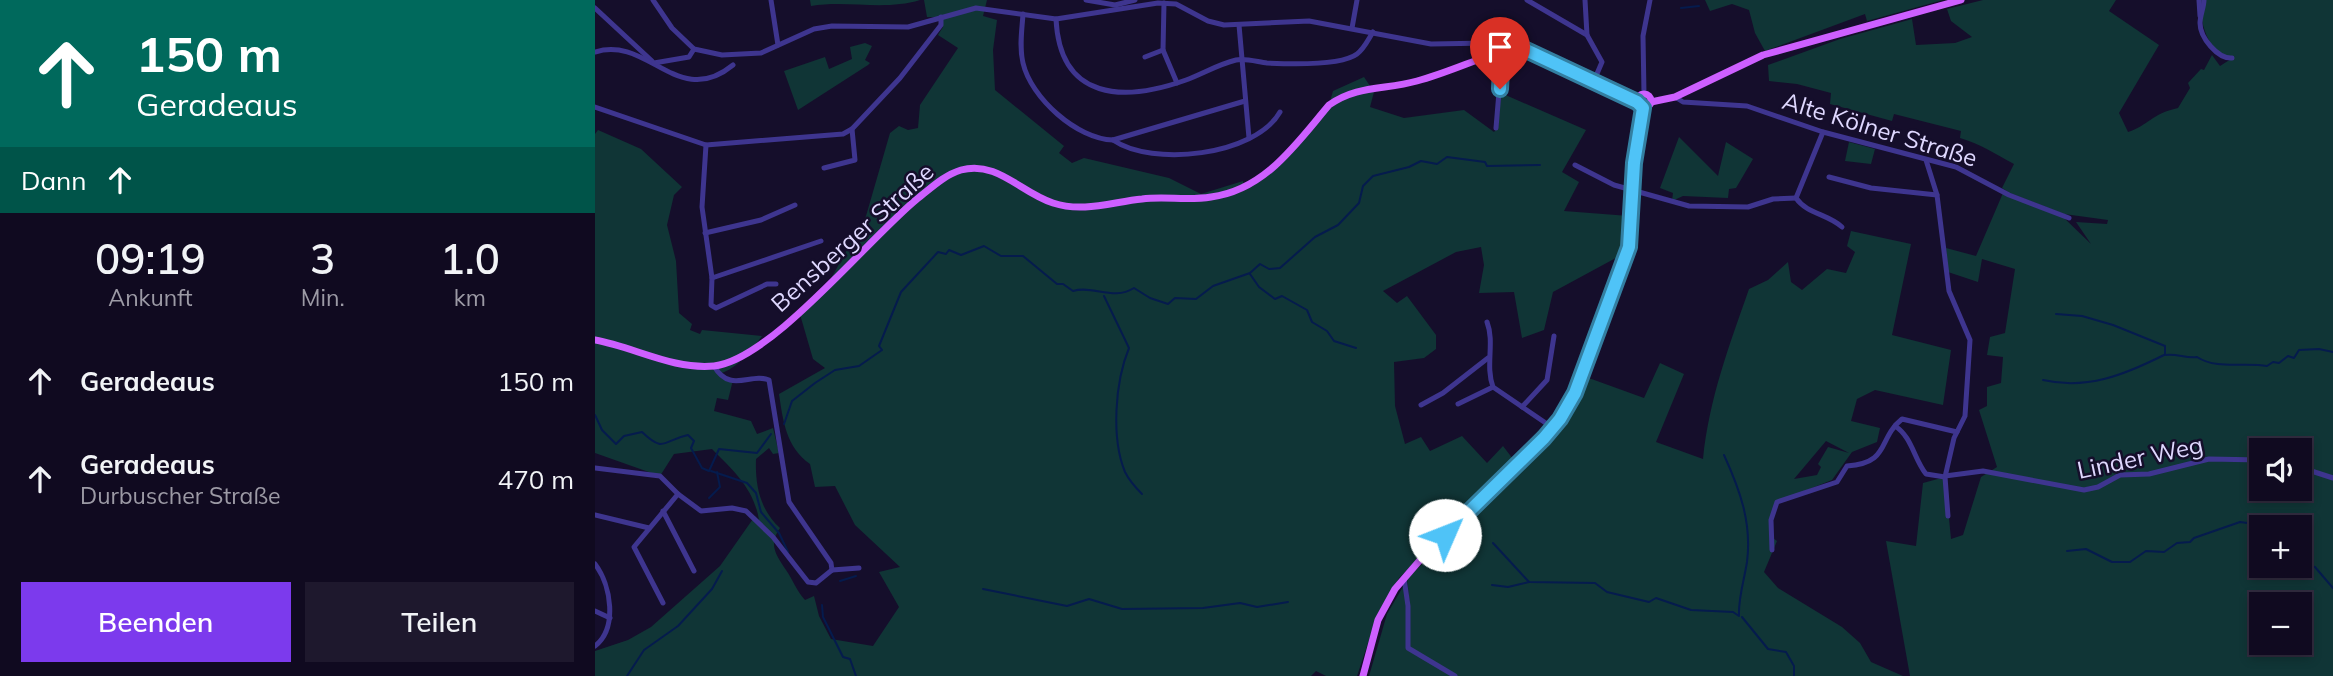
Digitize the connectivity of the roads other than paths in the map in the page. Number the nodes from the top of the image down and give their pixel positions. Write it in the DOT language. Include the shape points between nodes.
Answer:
graph roads {
  1 [pos="653,0"];
  2 [pos="771,0"];
  3 [pos="1086,0"];
  4 [pos="1135,0"];
  5 [pos="1357,0"];
  6 [pos="1527,0"];
  7 [pos="1585,0"];
  8 [pos="1650,0"];
  9 [pos="1961,0"];
  10 [pos="2199,0"];
  11 [pos="2204,0"];
  12 [pos="1160,2"];
  13 [pos="597,12"];
  14 [pos="1023,14"];
  15 [pos="941,17"];
  16 [pos="1056,19"];
  17 [pos="2200,22"];
  18 [pos="1239,25"];
  19 [pos="1352,28"];
  20 [pos="1373,32"];
  21 [pos="1587,35"];
  22 [pos="778,45"];
  23 [pos="694,49"];
  24 [pos="1510,49"];
  25 [pos="1163,50"];
  26 [pos="595,52"];
  27 [pos="1494,53"];
  28 [pos="1145,57"];
  29 [pos="2232,58"];
  30 [pos="1241,60"];
  31 [pos="654,63"];
  32 [pos="733,65"];
  33 [pos="1177,83"];
  34 [pos="1593,83"];
  35 [pos="1644,94"];
  36 [pos="1675,97"];
  37 [pos="1245,101"];
  38 [pos="1651,102"];
  39 [pos="1640,105"];
  40 [pos="595,107"];
  41 [pos="1280,112"];
  42 [pos="1496,128"];
  43 [pos="852,129"];
  44 [pos="1823,132"];
  45 [pos="1249,138"];
  46 [pos="1113,140"];
  47 [pos="706,145"];
  48 [pos="1926,160"];
  49 [pos="1575,165"];
  50 [pos="824,168"];
  51 [pos="1829,177"];
  52 [pos="1633,188"];
  53 [pos="1937,195"];
  54 [pos="1796,198"];
  55 [pos="795,205"];
  56 [pos="2069,218"];
  57 [pos="1842,228"];
  58 [pos="705,233"];
  59 [pos="821,242"];
  60 [pos="712,278"];
  61 [pos="776,284"];
  62 [pos="1487,322"];
  63 [pos="1554,336"];
  64 [pos="595,340"];
  65 [pos="1488,358"];
  66 [pos="714,366"];
  67 [pos="1493,387"];
  68 [pos="1458,404"];
  69 [pos="1420,405"];
  70 [pos="1522,407"];
  71 [pos="1895,426"];
  72 [pos="1553,428"];
  73 [pos="1957,432"];
  74 [pos="2249,460"];
  75 [pos="595,468"];
  76 [pos="2312,471"];
  77 [pos="1945,477"];
  78 [pos="2333,478"];
  79 [pos="678,494"];
  80 [pos="663,511"];
  81 [pos="595,516"];
  82 [pos="1948,516"];
  83 [pos="649,528"];
  84 [pos="1772,550"];
  85 [pos="595,564"];
  86 [pos="859,568"];
  87 [pos="832,570"];
  88 [pos="694,571"];
  89 [pos="1404,578"];
  90 [pos="663,603"];
  91 [pos="595,611"];
  92 [pos="610,618"];
  93 [pos="595,646"];
  94 [pos="1363,676"];
  95 [pos="1455,676"];
  1 -- 23 [label="street"];
  2 -- 22 [label="street"];
  3 -- 4 [label="street" via="1115,5"];
  5 -- 19 [label="street"];
  6 -- 21 [label="street"];
  7 -- 21 [label="street"];
  8 -- 35 [label="street" via="1643,36"];
  9 -- 36 [label="main road" via="1763,55"];
  10 -- 17 [label="street"];
  11 -- 17 [label="street"];
  12 -- 16 [label="street"];
  12 -- 18 [label="street" via="1175,4 1213,23"];
  12 -- 25 [label="street"];
  13 -- 31 [label="street"];
  14 -- 15 [label="street" via="976,8"];
  14 -- 16 [label="street"];
  14 -- 46 [label="street" via="1023,63 1033,86 1080,130"];
  15 -- 22 [label="street" via="908,27 832,26"];
  15 -- 43 [label="street" via="941,25 900,78"];
  16 -- 33 [label="street" via="1067,62 1088,86 1136,93"];
  17 -- 29 [label="street" via="2218,54"];
  18 -- 19 [label="street" via="1289,20"];
  18 -- 30 [label="street"];
  19 -- 20 [label="street"];
  20 -- 27 [label="street" via="1431,44 1489,43"];
  20 -- 30 [label="street" via="1357,54 1341,60"];
  21 -- 34 [label="street" via="1602,62"];
  22 -- 23 [label="street" via="748,55"];
  23 -- 31 [label="street" via="689,57"];
  24 -- 27 [label="main road, Bensberger Straße"];
  24 -- 34 [label="main road, Bensberger Straße" via="1526,50"];
  24 -- 42 [label="street" via="1501,68"];
  25 -- 28 [label="street"];
  25 -- 33 [label="street"];
  26 -- 31 [label="street" via="612,48"];
  27 -- 66 [label="main road, Bensberger Straße" via="1416,81 1340,97 1268,173 1223,195 1143,198 1075,208 1048,201 998,173 978,168 958,171 905,208 748,355"];
  30 -- 33 [label="street"];
  30 -- 37 [label="street"];
  31 -- 32 [label="street" via="680,79 698,80"];
  34 -- 39 [label="main road, Bensberger Straße"];
  35 -- 38 [label="main road"];
  35 -- 39 [label="main road"];
  36 -- 38 [label="main road"];
  36 -- 44 [label="street, Alte Kölner Straße" via="1683,102 1747,106"];
  37 -- 45 [label="street"];
  37 -- 46 [label="street"];
  38 -- 39 [label="main road"];
  39 -- 52 [label="main road"];
  40 -- 47 [label="street"];
  41 -- 45 [label="street" via="1275,121"];
  43 -- 47 [label="street" via="828,137"];
  43 -- 50 [label="street" via="855,160"];
  44 -- 48 [label="street, Alte Kölner Straße"];
  44 -- 54 [label="street"];
  45 -- 46 [label="street" via="1221,149 1157,155 1126,149"];
  47 -- 58 [label="street"];
  48 -- 53 [label="street"];
  48 -- 56 [label="street, Alte Kölner Straße" via="1966,171 2009,195"];
  49 -- 52 [label="street" via="1607,182"];
  51 -- 53 [label="street" via="1871,188"];
  52 -- 54 [label="street" via="1689,206 1753,207 1773,199"];
  52 -- 72 [label="main road" via="1626,257 1575,393"];
  53 -- 73 [label="street" via="1949,291 1970,340 1966,412"];
  54 -- 57 [label="street" via="1805,209 1825,215"];
  55 -- 58 [label="street" via="761,220"];
  58 -- 60 [label="street"];
  59 -- 60 [label="street"];
  60 -- 61 [label="street" via="710,300 716,308"];
  62 -- 65 [label="street"];
  63 -- 70 [label="street" via="1547,380"];
  64 -- 66 [label="main road" via="681,363"];
  65 -- 67 [label="street"];
  65 -- 69 [label="street"];
  66 -- 87 [label="street" via="733,380 769,380 789,502"];
  67 -- 68 [label="street"];
  67 -- 70 [label="street"];
  70 -- 72 [label="street"];
  71 -- 73 [label="street" via="1906,418"];
  71 -- 77 [label="street" via="1907,436 1914,458 1926,474"];
  71 -- 84 [label="street" via="1876,458 1847,466 1837,482 1777,502 1771,520"];
  72 -- 89 [label="main road"];
  73 -- 77 [label="street"];
  74 -- 77 [label="street, Linder Weg" via="2209,459 2165,471 2120,475 2084,490 1983,471"];
  75 -- 79 [label="street" via="660,476"];
  76 -- 78 [label="street"];
  77 -- 82 [label="street"];
  79 -- 80 [label="street"];
  79 -- 87 [label="street" via="704,511 746,511 773,537 805,581 816,583"];
  80 -- 83 [label="street"];
  80 -- 88 [label="street"];
  81 -- 83 [label="street"];
  83 -- 90 [label="street" via="634,547"];
  85 -- 92 [label="street"];
  86 -- 87 [label="street"];
  89 -- 94 [label="main road" via="1378,620"];
  89 -- 95 [label="street" via="1408,648"];
  91 -- 92 [label="street"];
  92 -- 93 [label="street" via="605,637"];
}
